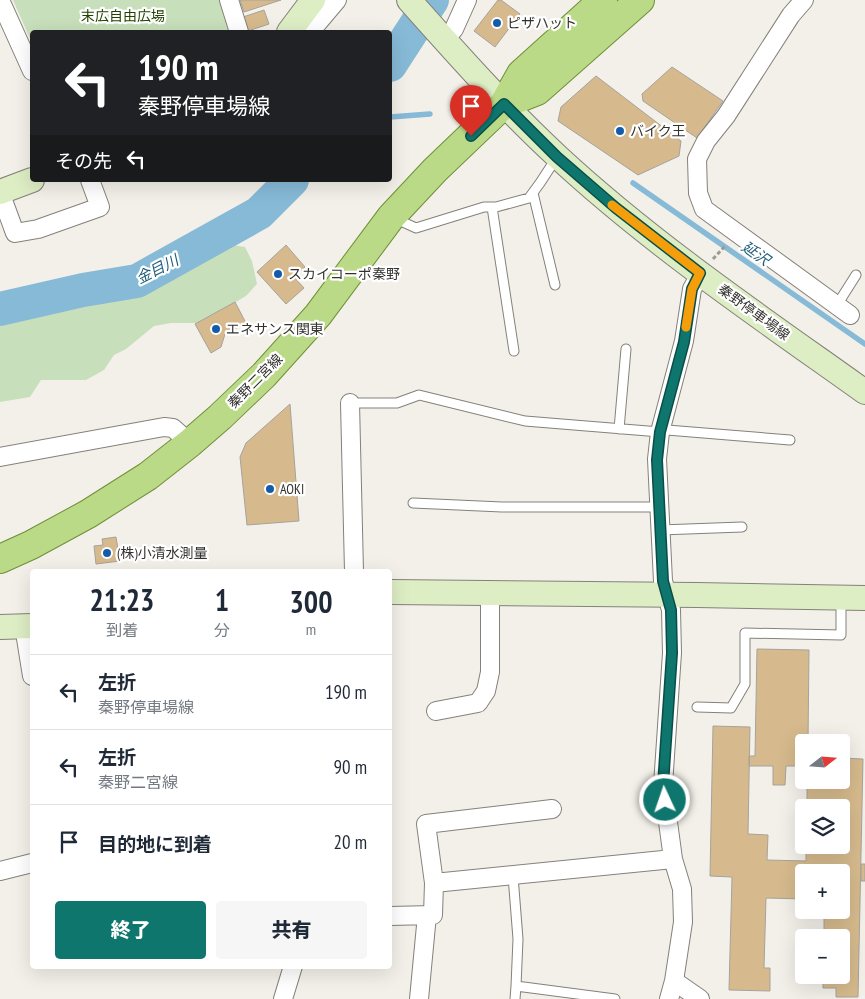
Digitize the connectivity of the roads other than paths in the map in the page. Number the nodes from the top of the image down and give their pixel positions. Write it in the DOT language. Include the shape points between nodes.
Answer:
graph roads {
  1 [pos="0,0"];
  2 [pos="228,0"];
  3 [pos="313,0"];
  4 [pos="337,0"];
  5 [pos="410,0"];
  6 [pos="467,0"];
  7 [pos="603,0"];
  8 [pos="640,0"];
  9 [pos="804,0"];
  10 [pos="238,30"];
  11 [pos="290,30"];
  12 [pos="312,30"];
  13 [pos="442,36"];
  14 [pos="30,67"];
  15 [pos="504,104"];
  16 [pos="557,157"];
  17 [pos="30,181"];
  18 [pos="91,182"];
  19 [pos="0,192"];
  20 [pos="533,193"];
  21 [pos="492,207"];
  22 [pos="392,217"];
  23 [pos="707,266"];
  24 [pos="856,275"];
  25 [pos="556,285"];
  26 [pos="843,310"];
  27 [pos="626,348"];
  28 [pos="514,351"];
  29 [pos="865,392"];
  30 [pos="350,403"];
  31 [pos="618,429"];
  32 [pos="660,432"];
  33 [pos="790,440"];
  34 [pos="190,443"];
  35 [pos="0,457"];
  36 [pos="413,503"];
  37 [pos="658,507"];
  38 [pos="742,527"];
  39 [pos="660,530"];
  40 [pos="0,559"];
  41 [pos="354,569"];
  42 [pos="392,592"];
  43 [pos="490,594"];
  44 [pos="667,594"];
  45 [pos="841,598"];
  46 [pos="865,598"];
  47 [pos="28,626"];
  48 [pos="0,627"];
  49 [pos="30,651"];
  50 [pos="697,707"];
  51 [pos="436,711"];
  52 [pos="552,809"];
  53 [pos="673,860"];
  54 [pos="30,864"];
  55 [pos="0,871"];
  56 [pos="513,876"];
  57 [pos="434,883"];
  58 [pos="427,915"];
  59 [pos="392,916"];
  60 [pos="292,969"];
  61 [pos="674,981"];
  62 [pos="516,986"];
  63 [pos="283,999"];
  64 [pos="419,999"];
  65 [pos="515,999"];
  66 [pos="615,999"];
  67 [pos="669,999"];
  68 [pos="700,999"];
  1 -- 14 [label="street"];
  2 -- 10 [label="street"];
  3 -- 11 [label="main road"];
  4 -- 12 [label="street"];
  5 -- 13 [label="main road, 秦野停車場線"];
  6 -- 13 [label="street" via="454,29"];
  7 -- 15 [label="main road" via="521,74"];
  8 -- 15 [label="main road" via="538,91"];
  9 -- 26 [label="street" via="726,116 706,140 697,159 698,193 704,209"];
  13 -- 15 [label="main road, 秦野停車場線"];
  15 -- 16 [label="main road, 秦野停車場線"];
  15 -- 22 [label="main road, 秦野二宮線" via="435,170"];
  16 -- 20 [label="lane"];
  16 -- 23 [label="main road, 秦野停車場線" via="616,208"];
  17 -- 19 [label="main road"];
  18 -- 19 [label="street" via="100,207 38,230 15,233"];
  20 -- 21 [label="lane" via="529,198"];
  20 -- 25 [label="lane"];
  21 -- 22 [label="lane" via="416,228"];
  21 -- 28 [label="lane"];
  22 -- 34 [label="main road, 秦野二宮線" via="318,314 264,375"];
  23 -- 29 [label="main road, 秦野停車場線"];
  23 -- 32 [label="street" via="692,289 684,342"];
  24 -- 26 [label="lane"];
  27 -- 31 [label="lane"];
  30 -- 31 [label="lane" via="397,403 419,395 525,421"];
  30 -- 41 [label="street"];
  31 -- 32 [label="lane"];
  32 -- 33 [label="lane"];
  32 -- 37 [label="street"];
  34 -- 35 [label="street" via="173,428 164,427"];
  34 -- 40 [label="main road, 秦野二宮線" via="148,476 88,514"];
  36 -- 37 [label="lane" via="502,507"];
  37 -- 39 [label="street"];
  38 -- 39 [label="lane"];
  39 -- 44 [label="street" via="663,581"];
  42 -- 43 [label="main road"];
  43 -- 44 [label="main road"];
  43 -- 51 [label="street" via="490,672 486,692 478,703"];
  44 -- 45 [label="main road"];
  44 -- 53 [label="street" via="671,610 672,653 663,785"];
  45 -- 46 [label="main road"];
  45 -- 50 [label="lane" via="841,635 745,634 745,684 731,708"];
  47 -- 48 [label="main road"];
  47 -- 49 [label="street"];
  52 -- 57 [label="street" via="426,824"];
  53 -- 56 [label="street"];
  53 -- 61 [label="street" via="682,889 683,922"];
  54 -- 55 [label="street"];
  56 -- 57 [label="street"];
  56 -- 62 [label="lane" via="518,938"];
  57 -- 58 [label="street" via="434,915"];
  58 -- 59 [label="street"];
  58 -- 64 [label="street"];
  60 -- 63 [label="street"];
  61 -- 67 [label="street"];
  61 -- 68 [label="street"];
  62 -- 65 [label="lane"];
  62 -- 66 [label="lane"];
}
